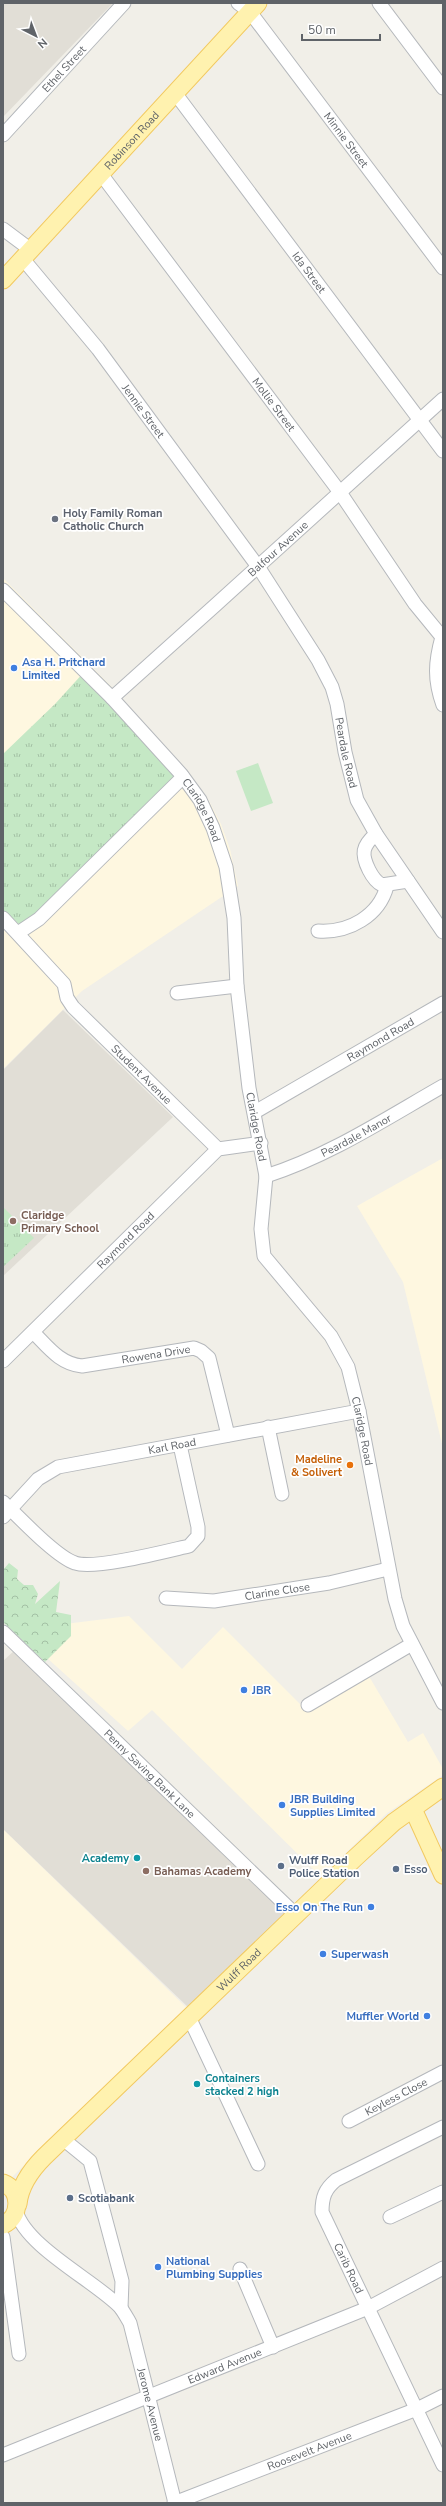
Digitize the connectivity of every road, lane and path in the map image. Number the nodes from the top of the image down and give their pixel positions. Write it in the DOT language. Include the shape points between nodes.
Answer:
graph roads {
  1 [pos="124,3"];
  2 [pos="379,3"];
  3 [pos="249,6"];
  4 [pos="443,88"];
  5 [pos="175,93"];
  6 [pos="3,135"];
  7 [pos="101,174"];
  8 [pos="3,229"];
  9 [pos="27,255"];
  10 [pos="443,268"];
  11 [pos="4,280"];
  12 [pos="443,399"];
  13 [pos="419,420"];
  14 [pos="443,452"];
  15 [pos="339,491"];
  16 [pos="259,568"];
  17 [pos="3,590"];
  18 [pos="442,637"];
  19 [pos="112,698"];
  20 [pos="443,705"];
  21 [pos="183,777"];
  22 [pos="376,834"];
  23 [pos="408,881"];
  24 [pos="387,886"];
  25 [pos="3,918"];
  26 [pos="39,919"];
  27 [pos="318,931"];
  28 [pos="443,932"];
  29 [pos="18,933"];
  30 [pos="31,946"];
  31 [pos="237,986"];
  32 [pos="177,993"];
  33 [pos="443,1003"];
  34 [pos="443,1086"];
  35 [pos="255,1112"];
  36 [pos="261,1143"];
  37 [pos="218,1149"];
  38 [pos="266,1176"];
  39 [pos="34,1332"];
  40 [pos="3,1361"];
  41 [pos="359,1411"];
  42 [pos="268,1428"];
  43 [pos="228,1435"];
  44 [pos="180,1445"];
  45 [pos="282,1494"];
  46 [pos="5,1509"];
  47 [pos="388,1570"];
  48 [pos="166,1598"];
  49 [pos="3,1632"];
  50 [pos="412,1644"];
  51 [pos="443,1703"];
  52 [pos="308,1705"];
  53 [pos="443,1787"];
  54 [pos="413,1809"];
  55 [pos="443,1875"];
  56 [pos="296,1915"];
  57 [pos="189,2017"];
  58 [pos="443,2072"];
  59 [pos="349,2121"];
  60 [pos="443,2127"];
  61 [pos="63,2139"];
  62 [pos="41,2160"];
  63 [pos="258,2164"];
  64 [pos="3,2182"];
  65 [pos="443,2192"];
  66 [pos="390,2217"];
  67 [pos="9,2220"];
  68 [pos="443,2268"];
  69 [pos="240,2269"];
  70 [pos="120,2308"];
  71 [pos="368,2308"];
  72 [pos="273,2347"];
  73 [pos="19,2354"];
  74 [pos="443,2396"];
  75 [pos="149,2398"];
  76 [pos="417,2409"];
  77 [pos="3,2454"];
  78 [pos="443,2465"];
  79 [pos="175,2503"];
  1 -- 6 [label="street, Ethel Street"];
  2 -- 4 [label="street"];
  3 -- 5 [label="main road, Robinson Road"];
  3 -- 10 [label="street, Minnie Street"];
  5 -- 7 [label="main road, Robinson Road"];
  5 -- 13 [label="street, Ida Street"];
  7 -- 9 [label="main road, Robinson Road"];
  7 -- 15 [label="street, Mollie Street"];
  8 -- 9 [label="street"];
  9 -- 11 [label="main road, Robinson Road"];
  9 -- 16 [label="street, Jennie Street"];
  12 -- 13 [label="street, Balfour Avenue"];
  13 -- 14 [label="street, Ida Street"];
  13 -- 15 [label="street, Balfour Avenue"];
  15 -- 16 [label="street, Balfour Avenue"];
  15 -- 18 [label="street, Mollie Street" via="415,604"];
  16 -- 19 [label="street, Balfour Avenue"];
  16 -- 22 [label="street, Peardale Road" via="318,660 332,687 357,800"];
  17 -- 19 [label="street, Claridge Road"];
  18 -- 20 [label="street" via="436,685"];
  19 -- 21 [label="street, Claridge Road"];
  21 -- 26 [label="street"];
  21 -- 31 [label="street, Claridge Road" via="206,812 226,866 234,918"];
  22 -- 23 [label="street, Peardale Road"];
  22 -- 24 [label="street" via="367,842 363,857 378,883"];
  23 -- 24 [label="street"];
  23 -- 28 [label="street, Peardale Road"];
  24 -- 27 [label="street" via="384,897 360,922 329,932"];
  25 -- 29 [label="street, Student Avenue"];
  26 -- 29 [label="street"];
  26 -- 30 [label="street"];
  29 -- 30 [label="street, Student Avenue"];
  30 -- 37 [label="street, Student Avenue" via="64,984 67,998 73,1007"];
  31 -- 32 [label="street"];
  31 -- 35 [label="street, Claridge Road" via="249,1088"];
  33 -- 35 [label="street, Raymond Road"];
  34 -- 38 [label="street, Peardale Manor" via="329,1151 299,1166"];
  35 -- 36 [label="street, Claridge Road"];
  36 -- 37 [label="street"];
  36 -- 38 [label="street, Claridge Road"];
  37 -- 39 [label="street, Raymond Road"];
  38 -- 41 [label="street, Claridge Road" via="261,1229 264,1256 331,1336 341,1352"];
  39 -- 40 [label="street, Raymond Road"];
  39 -- 43 [label="street, Rowena Drive" via="66,1363 82,1366 194,1348 201,1351 211,1364"];
  41 -- 42 [label="street, Karl Road"];
  41 -- 47 [label="street, Claridge Road"];
  42 -- 43 [label="street, Karl Road"];
  42 -- 45 [label="street"];
  43 -- 44 [label="street, Karl Road"];
  44 -- 46 [label="street, Karl Road" via="58,1467 38,1479"];
  44 -- 46 [label="street" via="198,1527 198,1536 189,1546 102,1563 75,1563 59,1554"];
  47 -- 48 [label="street, Clarine Close" via="328,1583 214,1601"];
  47 -- 50 [label="street, Claridge Road" via="403,1626"];
  49 -- 56 [label="street, Penny Saving Bank Lane"];
  50 -- 51 [label="street, Claridge Road"];
  50 -- 52 [label="street"];
  53 -- 54 [label="main road, Wulff Road"];
  54 -- 55 [label="main road"];
  54 -- 56 [label="main road, Wulff Road" via="394,1822"];
  56 -- 57 [label="main road, Wulff Road"];
  57 -- 61 [label="main road, Wulff Road"];
  57 -- 63 [label="street"];
  58 -- 59 [label="street, Keyless Close"];
  60 -- 71 [label="street, Carib Road" via="352,2171 326,2188 322,2212"];
  61 -- 62 [label="main road, Wulff Road"];
  61 -- 70 [label="street" via="90,2160 122,2281"];
  62 -- 64 [label="main road, Wulff Road"];
  62 -- 67 [label="main road, Wulff Road" via="22,2186"];
  64 -- 67 [label="main road" via="13,2189"];
  65 -- 66 [label="street"];
  67 -- 70 [label="street, Jerome Avenue"];
  67 -- 73 [label="street"];
  68 -- 71 [label="street, Edward Avenue"];
  69 -- 72 [label="street"];
  70 -- 75 [label="street, Jerome Avenue" via="130,2323"];
  71 -- 72 [label="street, Edward Avenue"];
  71 -- 76 [label="street, Carib Road"];
  72 -- 75 [label="street, Edward Avenue"];
  74 -- 76 [label="street, Roosevelt Avenue"];
  75 -- 77 [label="street, Edward Avenue"];
  75 -- 79 [label="street, Jerome Avenue"];
  76 -- 78 [label="street, Carib Road"];
  76 -- 79 [label="street, Roosevelt Avenue"];
}
